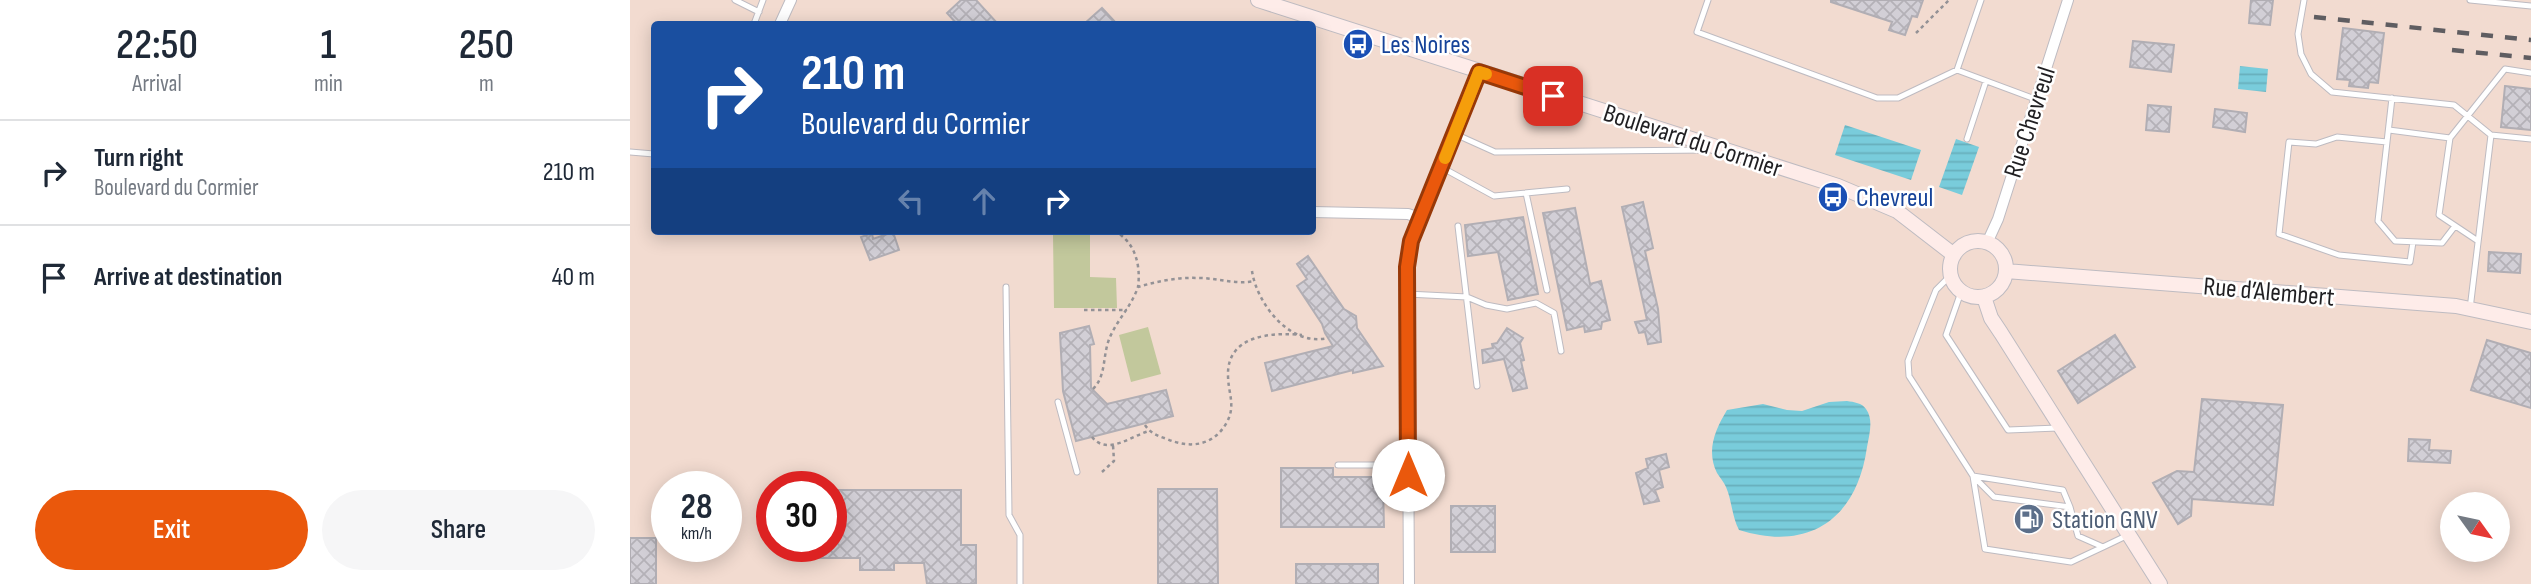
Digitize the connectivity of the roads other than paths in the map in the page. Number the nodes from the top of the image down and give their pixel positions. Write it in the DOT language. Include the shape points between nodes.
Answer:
graph roads {
  1 [pos="735,0"];
  2 [pos="763,0"];
  3 [pos="791,0"];
  4 [pos="1258,0"];
  5 [pos="1708,0"];
  6 [pos="1981,0"];
  7 [pos="2068,0"];
  8 [pos="2304,0"];
  9 [pos="2470,0"];
  10 [pos="2531,6"];
  11 [pos="759,12"];
  12 [pos="755,21"];
  13 [pos="781,21"];
  14 [pos="1957,70"];
  15 [pos="1479,72"];
  16 [pos="2531,73"];
  17 [pos="1986,81"];
  18 [pos="2392,98"];
  19 [pos="2035,99"];
  20 [pos="2468,116"];
  21 [pos="2389,130"];
  22 [pos="1455,134"];
  23 [pos="2491,135"];
  24 [pos="2450,138"];
  25 [pos="1967,139"];
  26 [pos="2531,139"];
  27 [pos="2387,142"];
  28 [pos="1724,150"];
  29 [pos="630,152"];
  30 [pos="651,154"];
  31 [pos="1441,167"];
  32 [pos="1567,189"];
  33 [pos="1527,193"];
  34 [pos="1316,212"];
  35 [pos="1420,218"];
  36 [pos="1458,226"];
  37 [pos="2455,226"];
  38 [pos="2413,242"];
  39 [pos="2478,242"];
  40 [pos="1987,243"];
  41 [pos="1954,255"];
  42 [pos="2006,271"];
  43 [pos="1951,275"];
  44 [pos="1006,287"];
  45 [pos="1547,290"];
  46 [pos="1961,292"];
  47 [pos="1407,294"];
  48 [pos="1467,297"];
  49 [pos="1983,297"];
  50 [pos="2470,309"];
  51 [pos="2531,322"];
  52 [pos="1561,351"];
  53 [pos="1477,386"];
  54 [pos="1058,402"];
  55 [pos="2061,428"];
  56 [pos="1338,465"];
  57 [pos="1077,472"];
  58 [pos="1408,475"];
  59 [pos="1973,476"];
  60 [pos="2070,508"];
  61 [pos="2129,534"];
  62 [pos="2103,547"];
  63 [pos="1020,584"];
  64 [pos="1409,584"];
  65 [pos="2160,584"];
  1 -- 11 [label="lane"];
  2 -- 11 [label="lane"];
  3 -- 13 [label="street"];
  4 -- 15 [label="street, Boulevard du Cormier"];
  5 -- 14 [label="lane" via="1697,32 1877,98 1898,98"];
  6 -- 14 [label="lane"];
  7 -- 19 [label="street, Rue Chevreul"];
  8 -- 18 [label="lane" via="2298,34 2311,74 2332,92"];
  9 -- 10 [label="lane"];
  11 -- 12 [label="lane"];
  14 -- 17 [label="lane"];
  15 -- 22 [label="street"];
  15 -- 28 [label="street, Boulevard du Cormier"];
  16 -- 20 [label="lane" via="2505,69"];
  17 -- 19 [label="lane"];
  17 -- 25 [label="lane"];
  18 -- 20 [label="lane" via="2454,105"];
  18 -- 21 [label="lane"];
  19 -- 40 [label="street, Rue Chevreul"];
  20 -- 23 [label="lane"];
  20 -- 24 [label="lane"];
  21 -- 24 [label="lane"];
  21 -- 27 [label="lane"];
  22 -- 28 [label="lane" via="1496,152"];
  22 -- 31 [label="street"];
  23 -- 26 [label="lane"];
  23 -- 39 [label="lane"];
  24 -- 37 [label="lane" via="2439,215"];
  27 -- 38 [label="lane" via="2378,221 2395,241"];
  27 -- 38 [label="lane" via="2337,136 2316,144 2289,142 2279,234 2339,255 2410,262"];
  28 -- 41 [label="street, Boulevard du Cormier" via="1868,197 1897,211"];
  29 -- 30 [label="lane"];
  31 -- 33 [label="lane" via="1494,196"];
  31 -- 35 [label="street"];
  32 -- 33 [label="lane"];
  33 -- 45 [label="lane"];
  34 -- 35 [label="street"];
  35 -- 47 [label="street" via="1411,241"];
  36 -- 48 [label="lane"];
  37 -- 38 [label="lane" via="2442,243"];
  37 -- 39 [label="lane"];
  39 -- 50 [label="lane"];
  40 -- 41 [label="street" via="1969,243"];
  40 -- 42 [label="street" via="2001,254"];
  41 -- 43 [label="street"];
  42 -- 49 [label="street" via="1999,287"];
  42 -- 50 [label="street, Rue d’Alembert"];
  43 -- 46 [label="street"];
  43 -- 59 [label="lane" via="1936,290 1908,361 1909,376"];
  44 -- 63 [label="lane" via="1009,515 1020,535"];
  46 -- 49 [label="street"];
  46 -- 55 [label="lane" via="1946,335 2008,430"];
  47 -- 48 [label="lane"];
  47 -- 58 [label="street"];
  48 -- 52 [label="lane" via="1507,309 1536,303 1554,313"];
  48 -- 53 [label="lane"];
  49 -- 55 [label="street"];
  50 -- 51 [label="street, Rue d’Alembert"];
  54 -- 57 [label="lane"];
  55 -- 61 [label="street"];
  56 -- 58 [label="lane" via="1377,465 1387,475"];
  58 -- 64 [label="street"];
  59 -- 60 [label="lane" via="1994,497"];
  59 -- 60 [label="lane" via="2063,490"];
  59 -- 62 [label="lane" via="1985,549 2071,562"];
  60 -- 62 [label="lane" via="2078,536"];
  61 -- 62 [label="lane"];
  61 -- 65 [label="street"];
}
